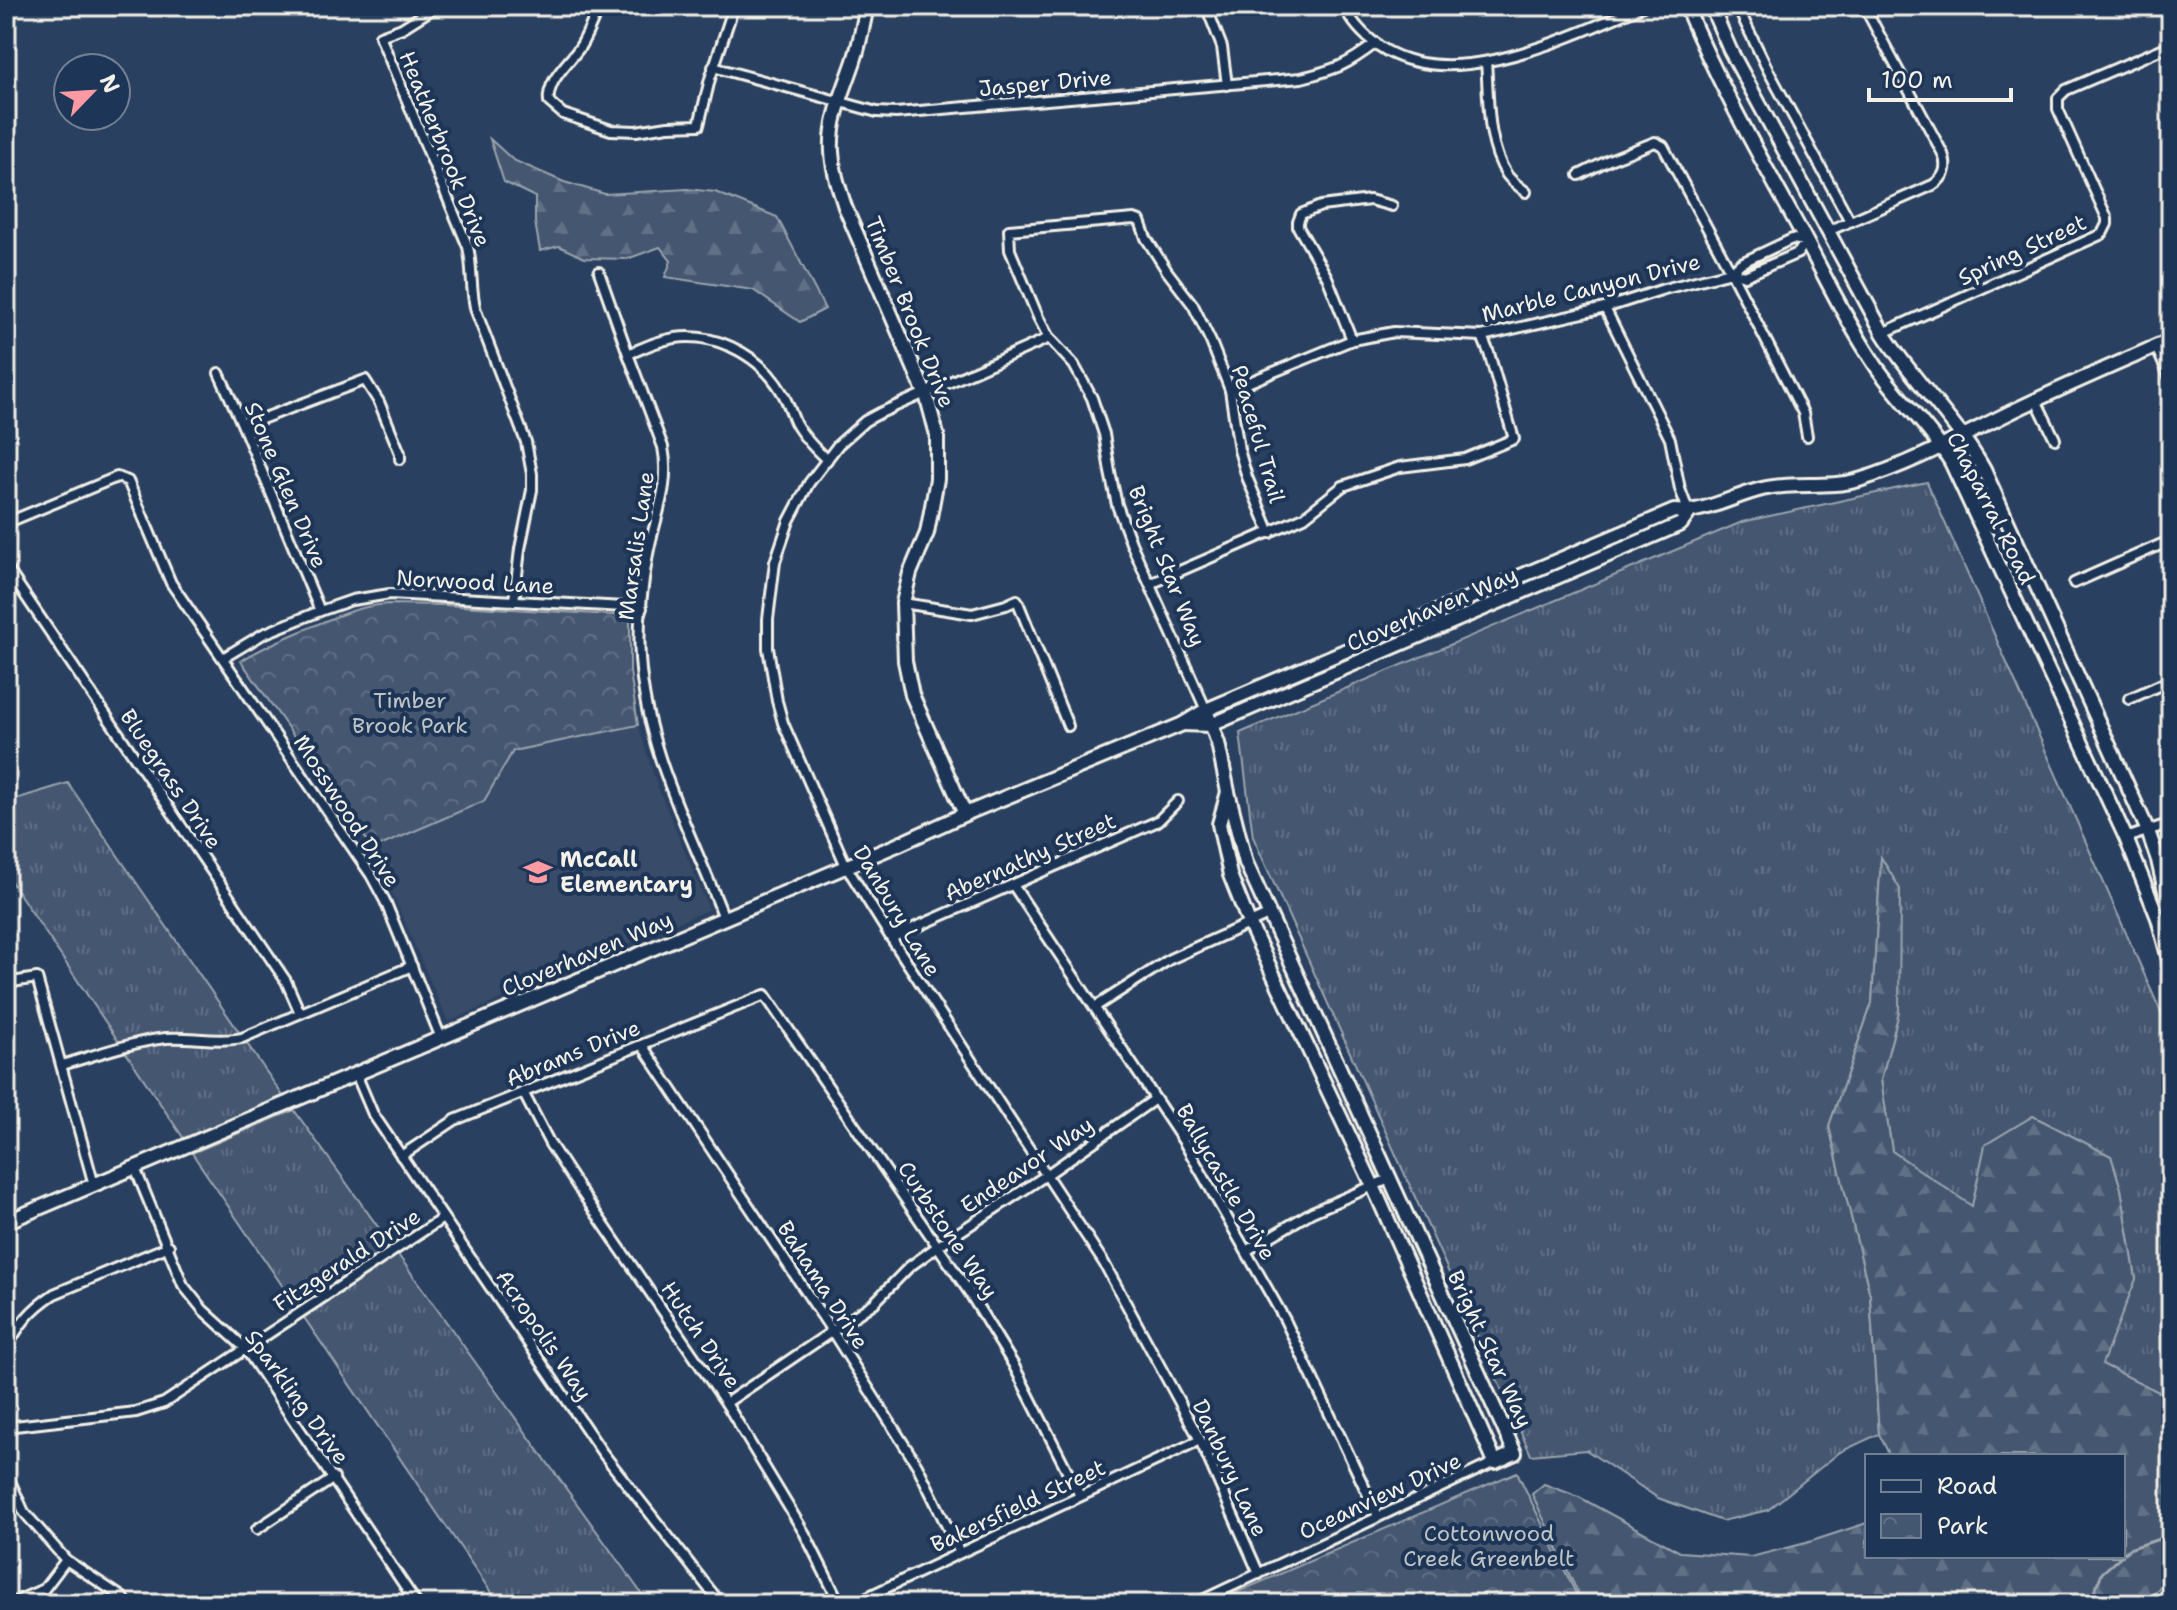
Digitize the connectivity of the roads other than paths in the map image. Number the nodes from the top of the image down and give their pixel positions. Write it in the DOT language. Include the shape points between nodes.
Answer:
graph roads {
  1 [pos="437,6"];
  2 [pos="599,6"];
  3 [pos="734,6"];
  4 [pos="867,6"];
  5 [pos="1206,6"];
  6 [pos="1343,6"];
  7 [pos="1643,6"];
  8 [pos="1686,6"];
  9 [pos="1711,6"];
  10 [pos="1737,6"];
  11 [pos="1864,6"];
  12 [pos="1376,43"];
  13 [pos="2171,45"];
  14 [pos="1486,62"];
  15 [pos="713,67"];
  16 [pos="1227,85"];
  17 [pos="839,102"];
  18 [pos="1579,175"];
  19 [pos="1526,192"];
  20 [pos="1392,206"];
  21 [pos="1850,221"];
  22 [pos="1009,230"];
  23 [pos="1828,231"];
  24 [pos="1806,241"];
  25 [pos="599,272"];
  26 [pos="1731,272"];
  27 [pos="1605,308"];
  28 [pos="1883,333"];
  29 [pos="1482,336"];
  30 [pos="1049,338"];
  31 [pos="1352,340"];
  32 [pos="2171,340"];
  33 [pos="2156,347"];
  34 [pos="628,354"];
  35 [pos="219,373"];
  36 [pos="2171,380"];
  37 [pos="1230,390"];
  38 [pos="925,394"];
  39 [pos="2036,400"];
  40 [pos="243,426"];
  41 [pos="1963,435"];
  42 [pos="1807,436"];
  43 [pos="2055,439"];
  44 [pos="1941,446"];
  45 [pos="400,459"];
  46 [pos="827,460"];
  47 [pos="1689,513"];
  48 [pos="6,523"];
  49 [pos="1270,533"];
  50 [pos="2171,540"];
  51 [pos="6,567"];
  52 [pos="2074,583"];
  53 [pos="1150,584"];
  54 [pos="514,601"];
  55 [pos="903,603"];
  56 [pos="642,608"];
  57 [pos="320,611"];
  58 [pos="223,658"];
  59 [pos="2171,680"];
  60 [pos="2129,699"];
  61 [pos="1206,710"];
  62 [pos="1183,724"];
  63 [pos="1211,725"];
  64 [pos="1068,726"];
  65 [pos="1228,792"];
  66 [pos="1178,801"];
  67 [pos="965,814"];
  68 [pos="2171,823"];
  69 [pos="2148,831"];
  70 [pos="2126,838"];
  71 [pos="846,866"];
  72 [pos="1013,885"];
  73 [pos="1268,915"];
  74 [pos="724,918"];
  75 [pos="2171,918"];
  76 [pos="1249,923"];
  77 [pos="891,938"];
  78 [pos="412,966"];
  79 [pos="2171,967"];
  80 [pos="6,983"];
  81 [pos="765,995"];
  82 [pos="1095,1007"];
  83 [pos="300,1013"];
  84 [pos="441,1038"];
  85 [pos="642,1045"];
  86 [pos="62,1065"];
  87 [pos="356,1074"];
  88 [pos="523,1092"];
  89 [pos="1155,1099"];
  90 [pos="401,1156"];
  91 [pos="135,1168"];
  92 [pos="1045,1176"];
  93 [pos="1389,1179"];
  94 [pos="94,1185"];
  95 [pos="1373,1186"];
  96 [pos="443,1218"];
  97 [pos="6,1222"];
  98 [pos="169,1246"];
  99 [pos="938,1246"];
  100 [pos="1246,1251"];
  101 [pos="832,1331"];
  102 [pos="245,1348"];
  103 [pos="6,1349"];
  104 [pos="726,1403"];
  105 [pos="6,1427"];
  106 [pos="1200,1440"];
  107 [pos="1495,1462"];
  108 [pos="6,1472"];
  109 [pos="334,1478"];
  110 [pos="1080,1496"];
  111 [pos="1378,1516"];
  112 [pos="257,1529"];
  113 [pos="960,1553"];
  114 [pos="66,1560"];
  115 [pos="1259,1574"];
  116 [pos="416,1603"];
  117 [pos="10,1604"];
  118 [pos="128,1604"];
  119 [pos="721,1604"];
  120 [pos="840,1604"];
  121 [pos="852,1604"];
  122 [pos="1194,1604"];
  1 -- 54 [label="street, Heatherbrook Drive" via="380,36 468,247 473,302 526,442 532,490"];
  2 -- 15 [label="street" via="584,39 550,86 549,102 563,114 611,130 699,125"];
  3 -- 15 [label="street"];
  4 -- 17 [label="street, Timber Brook Drive"];
  5 -- 16 [label="street" via="1222,47"];
  6 -- 12 [label="street"];
  7 -- 14 [label="street"];
  8 -- 24 [label="street, Chaparral Road"];
  9 -- 23 [label="street, Chaparral Road"];
  10 -- 21 [label="street"];
  11 -- 21 [label="street" via="1946,168 1933,185"];
  12 -- 14 [label="street" via="1408,61 1433,66"];
  12 -- 16 [label="street, Jasper Drive" via="1335,70"];
  13 -- 28 [label="street, Spring Street" via="2058,98 2058,109 2107,218 2102,234"];
  14 -- 19 [label="street" via="1496,151 1508,176"];
  15 -- 17 [label="street, Jasper Drive"];
  16 -- 17 [label="street, Jasper Drive" via="896,113"];
  17 -- 38 [label="street, Timber Brook Drive" via="832,150 836,178"];
  18 -- 26 [label="street" via="1655,142 1663,146"];
  20 -- 31 [label="street" via="1370,200 1345,202 1309,209 1299,218 1298,227 1327,277"];
  21 -- 23 [label="street"];
  22 -- 30 [label="street, Bright Star Way" via="1010,250"];
  22 -- 37 [label="street, Peaceful Trail" via="1140,221 1193,305"];
  23 -- 24 [label="street"];
  23 -- 28 [label="street, Chaparral Road"];
  24 -- 26 [label="street, Marble Canyon Drive" via="1789,241"];
  24 -- 26 [label="street, Marble Canyon Drive" via="1798,253 1745,276"];
  24 -- 44 [label="street, Chaparral Road" via="1876,366"];
  25 -- 34 [label="street, Marsalis Lane"];
  26 -- 27 [label="street, Marble Canyon Drive"];
  26 -- 42 [label="street" via="1803,413"];
  27 -- 29 [label="street, Marble Canyon Drive"];
  27 -- 47 [label="street" via="1670,439"];
  28 -- 41 [label="street, Chaparral Road"];
  29 -- 31 [label="street, Marble Canyon Drive" via="1394,332"];
  29 -- 49 [label="street" via="1514,439 1465,459 1400,467 1343,486 1304,517"];
  30 -- 38 [label="street, Danbury Lane"];
  30 -- 53 [label="street, Bright Star Way" via="1074,365 1092,398 1117,505"];
  31 -- 37 [label="street, Marble Canyon Drive"];
  32 -- 33 [label="street, Cloverhaven Way"];
  33 -- 36 [label="street"];
  33 -- 39 [label="street, Cloverhaven Way"];
  34 -- 46 [label="street" via="691,337 721,342 748,355 775,381 802,433"];
  34 -- 56 [label="street, Marsalis Lane" via="666,460"];
  35 -- 40 [label="street, Stone Glen Drive"];
  37 -- 49 [label="street, Peaceful Trail" via="1239,450"];
  38 -- 46 [label="street, Danbury Lane" via="865,421"];
  38 -- 55 [label="street, Timber Brook Drive" via="937,435 937,479 927,533"];
  39 -- 41 [label="street, Cloverhaven Way"];
  39 -- 43 [label="street"];
  40 -- 45 [label="street" via="365,380"];
  40 -- 57 [label="street, Stone Glen Drive"];
  41 -- 44 [label="street, Cloverhaven Way"];
  41 -- 69 [label="street, Chaparral Road" via="1984,470"];
  44 -- 47 [label="street, Cloverhaven Way" via="1856,480 1764,488"];
  44 -- 70 [label="street, Chaparral Road"];
  46 -- 71 [label="street, Danbury Lane" via="789,521 775,562 768,648 783,723"];
  47 -- 61 [label="street, Cloverhaven Way" via="1674,511"];
  47 -- 63 [label="street, Cloverhaven Way" via="1681,524"];
  48 -- 58 [label="street, Mosswood Drive" via="124,478 171,583"];
  49 -- 53 [label="street"];
  50 -- 52 [label="street"];
  51 -- 83 [label="street, Bluegrass Drive" via="286,981"];
  53 -- 61 [label="street, Bright Star Way"];
  54 -- 56 [label="street, Norwood Lane"];
  54 -- 57 [label="street, Norwood Lane" via="390,594"];
  55 -- 64 [label="street" via="972,614 1017,600"];
  55 -- 67 [label="street, Timber Brook Drive" via="912,695"];
  56 -- 74 [label="street, Marsalis Lane" via="640,658 657,751"];
  57 -- 58 [label="street, Norwood Lane" via="263,634"];
  58 -- 78 [label="street, Mosswood Drive" via="371,875"];
  59 -- 60 [label="street"];
  61 -- 62 [label="street, Cloverhaven Way"];
  61 -- 63 [label="street, Bright Star Way"];
  62 -- 63 [label="street, Cloverhaven Way"];
  62 -- 67 [label="street, Cloverhaven Way"];
  63 -- 65 [label="street, Bright Star Way"];
  65 -- 73 [label="street, Bright Star Way" via="1246,863"];
  65 -- 76 [label="street, Bright Star Way" via="1219,824 1230,875"];
  66 -- 72 [label="street, Abernathy Street" via="1158,821"];
  67 -- 71 [label="street, Cloverhaven Way"];
  68 -- 69 [label="street"];
  69 -- 70 [label="street"];
  69 -- 75 [label="street, Chaparral Road"];
  70 -- 79 [label="street, Chaparral Road"];
  71 -- 74 [label="street, Cloverhaven Way"];
  71 -- 77 [label="street, Danbury Lane"];
  72 -- 77 [label="street, Abernathy Street"];
  72 -- 82 [label="street, Ballycastle Drive"];
  73 -- 76 [label="street"];
  73 -- 93 [label="street, Bright Star Way"];
  74 -- 84 [label="street, Cloverhaven Way"];
  76 -- 82 [label="street" via="1170,959"];
  76 -- 95 [label="street, Bright Star Way"];
  77 -- 92 [label="street, Danbury Lane"];
  78 -- 83 [label="street"];
  78 -- 84 [label="street, Mosswood Drive"];
  80 -- 86 [label="street" via="37,978"];
  81 -- 85 [label="street, Abrams Drive"];
  81 -- 99 [label="street, Curbstone Way"];
  82 -- 89 [label="street, Ballycastle Drive"];
  83 -- 86 [label="street" via="242,1038 156,1039"];
  84 -- 87 [label="street, Cloverhaven Way"];
  85 -- 88 [label="street, Abrams Drive"];
  85 -- 101 [label="street, Bahama Drive"];
  86 -- 94 [label="street"];
  87 -- 90 [label="street, Acropolis Way" via="373,1114"];
  87 -- 91 [label="street, Cloverhaven Way"];
  88 -- 90 [label="street, Abrams Drive" via="455,1120"];
  88 -- 104 [label="street, Hutch Drive" via="565,1167"];
  89 -- 92 [label="street, Endeavor Way"];
  89 -- 100 [label="street, Ballycastle Drive"];
  90 -- 96 [label="street, Acropolis Way"];
  91 -- 94 [label="street, Cloverhaven Way"];
  91 -- 98 [label="street, Sparkling Drive"];
  92 -- 99 [label="street, Endeavor Way"];
  92 -- 106 [label="street, Danbury Lane" via="1104,1263"];
  93 -- 95 [label="street"];
  93 -- 107 [label="street, Bright Star Way" via="1515,1453"];
  94 -- 97 [label="street, Cloverhaven Way"];
  95 -- 100 [label="street" via="1312,1212"];
  95 -- 107 [label="street, Bright Star Way"];
  96 -- 102 [label="street, Fitzgerald Drive"];
  96 -- 119 [label="street, Acropolis Way" via="602,1452"];
  98 -- 102 [label="street, Sparkling Drive" via="183,1285"];
  98 -- 103 [label="street" via="54,1294 19,1324"];
  99 -- 101 [label="street, Endeavor Way" via="874,1303"];
  99 -- 110 [label="street, Curbstone Way" via="1013,1364"];
  100 -- 111 [label="street, Ballycastle Drive" via="1285,1320"];
  101 -- 104 [label="street, Endeavor Way"];
  101 -- 113 [label="street, Bahama Drive" via="917,1465"];
  102 -- 105 [label="street, Fitzgerald Drive" via="164,1403 136,1412"];
  102 -- 109 [label="street, Sparkling Drive"];
  104 -- 120 [label="street, Hutch Drive" via="805,1534"];
  106 -- 110 [label="street, Bakersfield Street"];
  106 -- 115 [label="street, Danbury Lane"];
  107 -- 111 [label="street, Oceanview Drive"];
  108 -- 114 [label="street" via="24,1512"];
  109 -- 112 [label="street"];
  109 -- 116 [label="street, Sparkling Drive"];
  110 -- 113 [label="street, Bakersfield Street"];
  111 -- 115 [label="street, Oceanview Drive"];
  113 -- 121 [label="street, Bakersfield Street"];
  114 -- 117 [label="street" via="44,1589"];
  114 -- 118 [label="street"];
  115 -- 122 [label="street, Oceanview Drive"];
}
